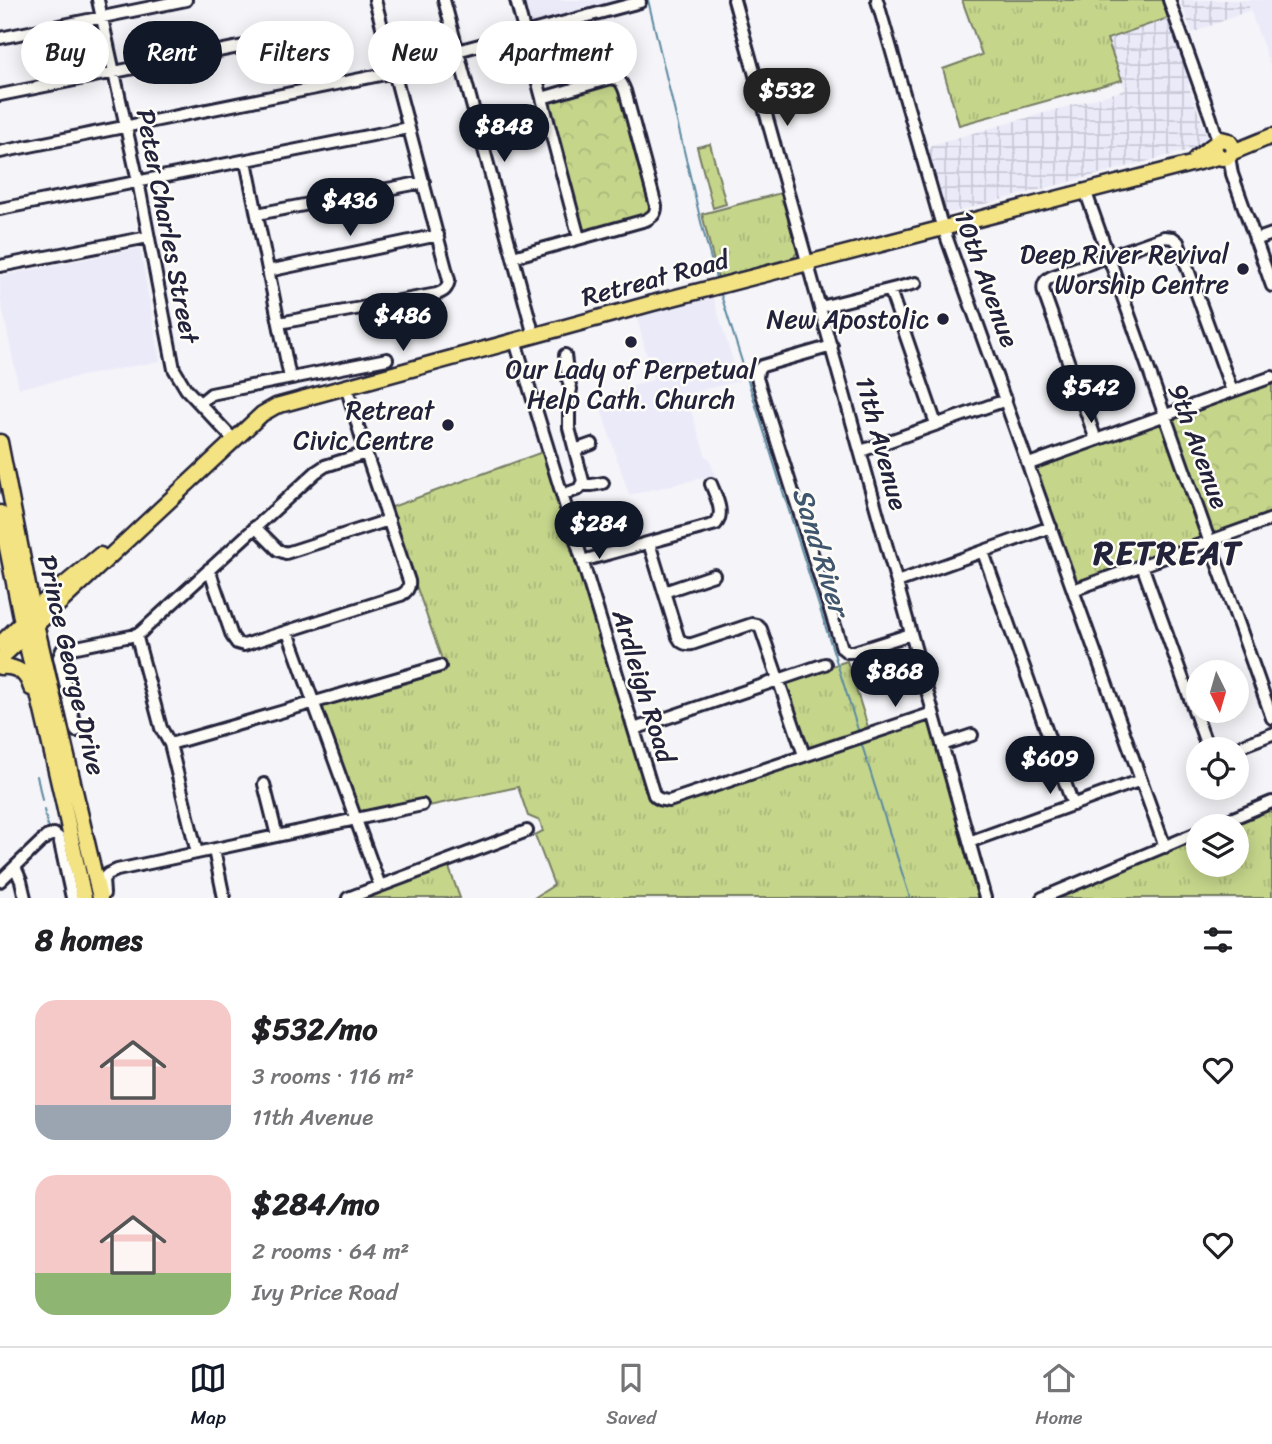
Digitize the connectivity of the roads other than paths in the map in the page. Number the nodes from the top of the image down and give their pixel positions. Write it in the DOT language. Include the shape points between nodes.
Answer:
graph roads {
  1 [pos="98,0"];
  2 [pos="186,0"];
  3 [pos="375,0"];
  4 [pos="444,0"];
  5 [pos="516,0"];
  6 [pos="734,0"];
  7 [pos="877,0"];
  8 [pos="1169,0"];
  9 [pos="640,2"];
  10 [pos="102,18"];
  11 [pos="381,21"];
  12 [pos="449,21"];
  13 [pos="522,21"];
  14 [pos="570,21"];
  15 [pos="0,38"];
  16 [pos="236,48"];
  17 [pos="462,69"];
  18 [pos="115,72"];
  19 [pos="368,78"];
  20 [pos="398,84"];
  21 [pos="538,84"];
  22 [pos="0,95"];
  23 [pos="542,98"];
  24 [pos="125,127"];
  25 [pos="408,128"];
  26 [pos="1265,138"];
  27 [pos="1224,149"];
  28 [pos="0,152"];
  29 [pos="246,160"];
  30 [pos="138,181"];
  31 [pos="424,182"];
  32 [pos="1084,190"];
  33 [pos="0,209"];
  34 [pos="257,214"];
  35 [pos="943,227"];
  36 [pos="1272,234"];
  37 [pos="438,235"];
  38 [pos="148,237"];
  39 [pos="579,238"];
  40 [pos="1255,240"];
  41 [pos="513,257"];
  42 [pos="1108,257"];
  43 [pos="809,263"];
  44 [pos="0,266"];
  45 [pos="268,271"];
  46 [pos="916,283"];
  47 [pos="1272,286"];
  48 [pos="890,290"];
  49 [pos="821,307"];
  50 [pos="279,323"];
  51 [pos="534,336"];
  52 [pos="515,341"];
  53 [pos="832,346"];
  54 [pos="565,355"];
  55 [pos="387,359"];
  56 [pos="1272,377"];
  57 [pos="290,378"];
  58 [pos="346,386"];
  59 [pos="1232,391"];
  60 [pos="1006,400"];
  61 [pos="200,403"];
  62 [pos="1164,416"];
  63 [pos="936,424"];
  64 [pos="234,440"];
  65 [pos="1096,440"];
  66 [pos="0,442"];
  67 [pos="592,444"];
  68 [pos="575,450"];
  69 [pos="861,451"];
  70 [pos="366,453"];
  71 [pos="1029,464"];
  72 [pos="603,483"];
  73 [pos="711,484"];
  74 [pos="583,485"];
  75 [pos="10,493"];
  76 [pos="562,495"];
  77 [pos="170,500"];
  78 [pos="0,513"];
  79 [pos="1272,519"];
  80 [pos="389,520"];
  81 [pos="255,527"];
  82 [pos="1051,527"];
  83 [pos="1209,541"];
  84 [pos="649,543"];
  85 [pos="983,552"];
  86 [pos="582,561"];
  87 [pos="1142,565"];
  88 [pos="209,569"];
  89 [pos="714,575"];
  90 [pos="897,582"];
  91 [pos="64,585"];
  92 [pos="1073,590"];
  93 [pos="664,592"];
  94 [pos="33,611"];
  95 [pos="37,626"];
  96 [pos="23,630"];
  97 [pos="288,632"];
  98 [pos="136,634"];
  99 [pos="911,634"];
  100 [pos="0,644"];
  101 [pos="0,659"];
  102 [pos="825,664"];
  103 [pos="440,666"];
  104 [pos="0,667"];
  105 [pos="779,680"];
  106 [pos="312,703"];
  107 [pos="933,713"];
  108 [pos="1272,718"];
  109 [pos="45,722"];
  110 [pos="634,729"];
  111 [pos="76,731"];
  112 [pos="1272,734"];
  113 [pos="972,735"];
  114 [pos="1204,737"];
  115 [pos="1249,743"];
  116 [pos="170,744"];
  117 [pos="942,745"];
  118 [pos="804,755"];
  119 [pos="1142,780"];
  120 [pos="264,785"];
  121 [pos="1272,802"];
  122 [pos="422,804"];
  123 [pos="1073,804"];
  124 [pos="1243,814"];
  125 [pos="356,819"];
  126 [pos="83,826"];
  127 [pos="527,831"];
  128 [pos="277,836"];
  129 [pos="1186,838"];
  130 [pos="969,842"];
  131 [pos="1165,847"];
  132 [pos="214,850"];
  133 [pos="197,853"];
  134 [pos="15,867"];
  135 [pos="117,870"];
  136 [pos="0,881"];
  137 [pos="380,886"];
  138 [pos="25,898"];
  139 [pos="72,898"];
  140 [pos="84,898"];
  141 [pos="102,898"];
  142 [pos="224,898"];
  143 [pos="348,898"];
  144 [pos="985,898"];
  145 [pos="1042,898"];
  1 -- 10 [label="street, Peter Charles Street"];
  2 -- 10 [label="street"];
  3 -- 11 [label="street"];
  4 -- 12 [label="street"];
  5 -- 13 [label="street"];
  6 -- 43 [label="street, 11th Avenue"];
  7 -- 35 [label="street, 10th Avenue"];
  8 -- 27 [label="street"];
  9 -- 14 [label="street"];
  10 -- 15 [label="street"];
  10 -- 18 [label="street, Peter Charles Street"];
  16 -- 18 [label="street"];
  17 -- 41 [label="street"];
  18 -- 22 [label="street"];
  18 -- 24 [label="street, Peter Charles Street"];
  19 -- 24 [label="street"];
  20 -- 25 [label="street"];
  21 -- 23 [label="street"];
  23 -- 39 [label="street"];
  23 -- 39 [label="street" via="611,78 621,82 656,206 646,220"];
  24 -- 28 [label="street"];
  24 -- 30 [label="street, Peter Charles Street"];
  25 -- 29 [label="street"];
  25 -- 31 [label="street"];
  26 -- 27 [label="main road, Retreat Road"];
  27 -- 32 [label="main road, Retreat Road" via="1186,164"];
  27 -- 40 [label="street"];
  29 -- 30 [label="street"];
  29 -- 34 [label="street"];
  30 -- 33 [label="street"];
  30 -- 38 [label="street, Peter Charles Street"];
  31 -- 34 [label="street"];
  31 -- 37 [label="street"];
  32 -- 35 [label="main road, Retreat Road"];
  32 -- 42 [label="street, 9th Avenue"];
  34 -- 45 [label="street"];
  35 -- 43 [label="main road, Retreat Road"];
  35 -- 60 [label="street, 10th Avenue"];
  36 -- 40 [label="street"];
  37 -- 45 [label="street"];
  37 -- 50 [label="street" via="449,280 444,291"];
  38 -- 44 [label="street"];
  38 -- 61 [label="street, Peter Charles Street" via="174,369"];
  39 -- 41 [label="street"];
  40 -- 47 [label="street"];
  41 -- 51 [label="street"];
  42 -- 59 [label="street" via="1164,237 1178,242"];
  42 -- 62 [label="street, 9th Avenue"];
  42 -- 65 [label="street" via="1051,277 1043,286"];
  43 -- 49 [label="street, 11th Avenue"];
  43 -- 51 [label="main road, Retreat Road"];
  45 -- 50 [label="street"];
  46 -- 48 [label="street"];
  48 -- 49 [label="street"];
  48 -- 63 [label="street"];
  49 -- 53 [label="street, 11th Avenue"];
  50 -- 57 [label="street"];
  51 -- 52 [label="main road, Retreat Road"];
  52 -- 58 [label="main road, Retreat Road"];
  52 -- 76 [label="street, Ardleigh Road"];
  53 -- 69 [label="street, 11th Avenue"];
  53 -- 99 [label="street" via="765,365 757,375 841,646 854,652"];
  54 -- 68 [label="street" via="571,388 569,428"];
  55 -- 57 [label="street"];
  56 -- 59 [label="street"];
  57 -- 61 [label="street" via="211,394"];
  58 -- 64 [label="main road, Retreat Road" via="272,408"];
  58 -- 70 [label="street"];
  59 -- 62 [label="street"];
  60 -- 63 [label="street"];
  60 -- 71 [label="street, 10th Avenue"];
  61 -- 64 [label="street, Peter Charles Street"];
  62 -- 65 [label="street"];
  62 -- 83 [label="street, 9th Avenue"];
  63 -- 69 [label="street"];
  64 -- 77 [label="main road, Retreat Road"];
  65 -- 71 [label="street"];
  66 -- 75 [label="main road, Prince George Drive"];
  67 -- 68 [label="street"];
  68 -- 74 [label="street"];
  69 -- 90 [label="street, 11th Avenue"];
  70 -- 80 [label="street"];
  70 -- 81 [label="street" via="320,469"];
  71 -- 82 [label="street, 10th Avenue"];
  72 -- 74 [label="street"];
  73 -- 84 [label="street" via="721,514 716,524"];
  74 -- 76 [label="street"];
  75 -- 91 [label="main road" via="32,578 45,589"];
  75 -- 94 [label="main road, Prince George Drive"];
  76 -- 86 [label="street, Ardleigh Road"];
  77 -- 91 [label="main road, Retreat Road"];
  77 -- 95 [label="main road, Retreat Road"];
  78 -- 96 [label="main road, Prince George Drive"];
  79 -- 83 [label="street"];
  80 -- 81 [label="street" via="286,553 278,551"];
  80 -- 97 [label="street" via="409,581 406,592"];
  81 -- 88 [label="street"];
  82 -- 85 [label="street"];
  82 -- 92 [label="street, 10th Avenue"];
  83 -- 87 [label="street"];
  83 -- 108 [label="street, 9th Avenue"];
  84 -- 86 [label="street"];
  84 -- 93 [label="street"];
  85 -- 90 [label="street"];
  85 -- 123 [label="street"];
  86 -- 110 [label="street, Ardleigh Road"];
  87 -- 92 [label="street"];
  87 -- 114 [label="street"];
  88 -- 97 [label="street" via="237,643"];
  88 -- 98 [label="street"];
  89 -- 93 [label="street"];
  90 -- 99 [label="street, 11th Avenue"];
  91 -- 94 [label="main road, Retreat Road"];
  92 -- 119 [label="street, 10th Avenue"];
  93 -- 105 [label="street" via="683,643 757,625"];
  94 -- 95 [label="main road, Prince George Drive"];
  94 -- 96 [label="main road, Retreat Road"];
  95 -- 96 [label="main road, Retreat Road"];
  95 -- 126 [label="main road, Prince George Drive"];
  96 -- 100 [label="main road"];
  96 -- 101 [label="main road"];
  96 -- 109 [label="main road, Prince George Drive"];
  97 -- 106 [label="street"];
  98 -- 111 [label="street" via="59,653"];
  98 -- 116 [label="street" via="161,728"];
  99 -- 107 [label="street, 11th Avenue"];
  102 -- 105 [label="street"];
  103 -- 106 [label="street"];
  104 -- 109 [label="main road" via="12,667 26,677"];
  105 -- 110 [label="street"];
  105 -- 118 [label="street"];
  106 -- 116 [label="street"];
  106 -- 125 [label="street"];
  107 -- 117 [label="street, 11th Avenue"];
  107 -- 118 [label="street"];
  109 -- 140 [label="main road, Prince George Drive"];
  110 -- 118 [label="street, Ardleigh Road" via="654,795 660,800 669,801"];
  112 -- 115 [label="street"];
  113 -- 117 [label="street"];
  116 -- 133 [label="street"];
  117 -- 130 [label="street, 11th Avenue"];
  119 -- 123 [label="street"];
  119 -- 131 [label="street, 10th Avenue"];
  120 -- 128 [label="street"];
  121 -- 124 [label="street"];
  122 -- 125 [label="street"];
  123 -- 130 [label="street"];
  125 -- 128 [label="street"];
  125 -- 137 [label="street"];
  126 -- 135 [label="street" via="98,864"];
  126 -- 141 [label="main road, Prince George Drive"];
  127 -- 137 [label="street"];
  128 -- 132 [label="street"];
  129 -- 131 [label="street"];
  130 -- 144 [label="street, 11th Avenue"];
  131 -- 145 [label="street"];
  132 -- 133 [label="street"];
  132 -- 142 [label="street"];
  133 -- 135 [label="street"];
  134 -- 136 [label="street"];
  134 -- 138 [label="street"];
  134 -- 139 [label="street" via="54,834 59,838"];
  135 -- 141 [label="street" via="103,879"];
  137 -- 143 [label="street"];
}
